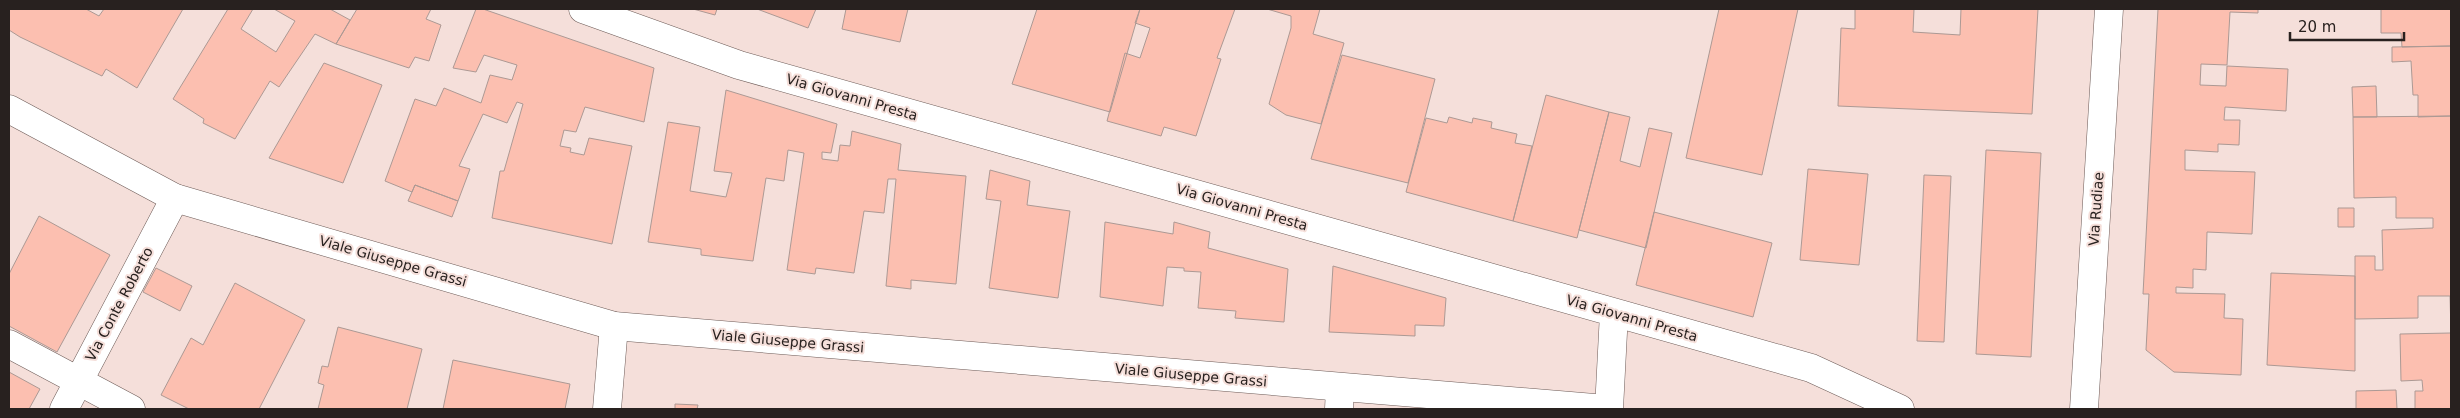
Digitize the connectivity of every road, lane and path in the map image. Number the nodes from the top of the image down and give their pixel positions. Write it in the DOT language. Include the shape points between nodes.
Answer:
graph roads {
  1 [pos="582,9"];
  2 [pos="2109,9"];
  3 [pos="9,108"];
  4 [pos="174,198"];
  5 [pos="1614,313"];
  6 [pos="614,326"];
  7 [pos="9,344"];
  8 [pos="78,382"];
  9 [pos="1339,399"];
  10 [pos="64,409"];
  11 [pos="131,409"];
  12 [pos="607,409"];
  13 [pos="1608,409"];
  14 [pos="1900,409"];
  15 [pos="2084,409"];
  1 -- 5 [label="street, Via Giovanni Presta" via="739,65"];
  2 -- 15 [label="street, Via Rudiae"];
  3 -- 4 [label="street, Viale Giuseppe Grassi"];
  4 -- 6 [label="street, Viale Giuseppe Grassi"];
  4 -- 8 [label="street, Via Conte Roberto"];
  5 -- 13 [label="street"];
  5 -- 14 [label="street, Via Giovanni Presta" via="1811,368"];
  6 -- 9 [label="street, Viale Giuseppe Grassi"];
  6 -- 12 [label="street"];
  7 -- 8 [label="street"];
  8 -- 10 [label="street, Via Conte Roberto"];
  8 -- 11 [label="street"];
  9 -- 13 [label="street, Viale Giuseppe Grassi"];
}
